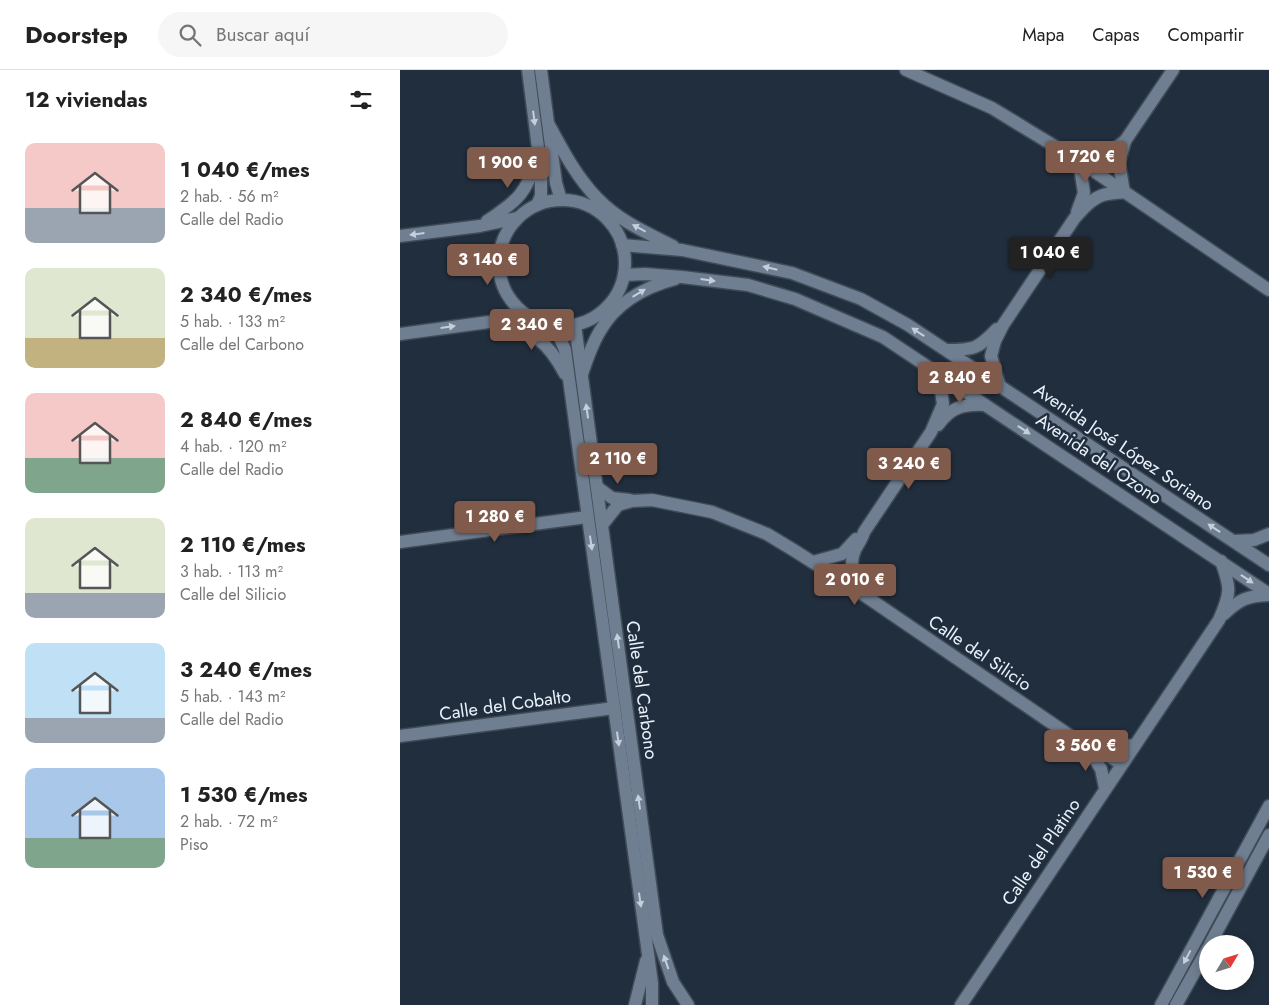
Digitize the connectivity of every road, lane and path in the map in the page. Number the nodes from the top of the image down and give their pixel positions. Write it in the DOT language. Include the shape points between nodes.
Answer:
graph roads {
  1 [pos="528,70"];
  2 [pos="541,70"];
  3 [pos="906,70"];
  4 [pos="1173,70"];
  5 [pos="549,125"];
  6 [pos="1125,141"];
  7 [pos="539,154"];
  8 [pos="1079,161"];
  9 [pos="1124,192"];
  10 [pos="560,200"];
  11 [pos="537,205"];
  12 [pos="517,218"];
  13 [pos="1074,219"];
  14 [pos="480,226"];
  15 [pos="400,236"];
  16 [pos="622,245"];
  17 [pos="682,250"];
  18 [pos="624,275"];
  19 [pos="682,276"];
  20 [pos="1269,290"];
  21 [pos="532,319"];
  22 [pos="497,321"];
  23 [pos="1003,325"];
  24 [pos="550,326"];
  25 [pos="575,326"];
  26 [pos="400,334"];
  27 [pos="947,350"];
  28 [pos="931,368"];
  29 [pos="582,374"];
  30 [pos="568,379"];
  31 [pos="999,384"];
  32 [pos="987,406"];
  33 [pos="931,432"];
  34 [pos="597,487"];
  35 [pos="632,501"];
  36 [pos="587,517"];
  37 [pos="602,525"];
  38 [pos="864,532"];
  39 [pos="1269,534"];
  40 [pos="1234,541"];
  41 [pos="400,542"];
  42 [pos="813,562"];
  43 [pos="1221,562"];
  44 [pos="1269,565"];
  45 [pos="861,593"];
  46 [pos="1269,594"];
  47 [pos="1219,620"];
  48 [pos="614,708"];
  49 [pos="400,736"];
  50 [pos="1134,745"];
  51 [pos="1094,751"];
  52 [pos="1119,768"];
  53 [pos="1105,788"];
  54 [pos="1269,806"];
  55 [pos="1269,835"];
  56 [pos="1215,935"];
  57 [pos="648,953"];
  58 [pos="1199,964"];
  59 [pos="634,1005"];
  60 [pos="652,1005"];
  61 [pos="688,1005"];
  62 [pos="961,1005"];
  63 [pos="1161,1005"];
  64 [pos="1176,1005"];
  1 -- 7 [label="street, one-way"];
  2 -- 5 [label="street"];
  3 -- 8 [label="street" via="992,108"];
  4 -- 6 [label="street"];
  5 -- 10 [label="street"];
  17 -- 5 [label="street, Avenida José López Soriano, one-way" via="626,222 598,199 572,167"];
  6 -- 8 [label="street" via="1100,158"];
  6 -- 9 [label="street" via="1118,164"];
  7 -- 11 [label="street" via="541,196"];
  7 -- 14 [label="street" via="523,192"];
  8 -- 9 [label="street"];
  8 -- 13 [label="street" via="1084,193"];
  9 -- 13 [label="street" via="1093,200"];
  9 -- 20 [label="street"];
  10 -- 11 [label="street"];
  10 -- 16 [label="street" via="587,205 594,210 609,221"];
  11 -- 12 [label="street"];
  12 -- 14 [label="street"];
  12 -- 21 [label="street" via="504,238 498,260 502,284 513,304"];
  13 -- 23 [label="street"];
  14 -- 15 [label="street, one-way"];
  16 -- 17 [label="street, Avenida José López Soriano"];
  16 -- 18 [label="street"];
  27 -- 17 [label="street, Avenida José López Soriano, one-way" via="861,299 800,276"];
  18 -- 19 [label="street, Avenida del Ozono"];
  18 -- 25 [label="street" via="615,298 598,316"];
  19 -- 28 [label="street, Avenida del Ozono, one-way" via="748,285 794,299 883,337"];
  29 -- 19 [label="street, Calle del Carbono, one-way" via="600,330 614,313 644,290"];
  21 -- 22 [label="street"];
  21 -- 24 [label="street"];
  26 -- 22 [label="street, one-way"];
  22 -- 30 [label="street" via="528,332 542,341 554,353"];
  23 -- 27 [label="street" via="979,346"];
  23 -- 31 [label="street" via="991,356"];
  24 -- 25 [label="street"];
  24 -- 30 [label="street, Calle del Carbono" via="565,350"];
  25 -- 29 [label="street, Calle del Carbono"];
  27 -- 31 [label="street, Avenida José López Soriano"];
  28 -- 32 [label="street, Avenida del Ozono"];
  28 -- 33 [label="street" via="940,384 943,404"];
  34 -- 29 [label="street, Calle del Carbono, one-way"];
  30 -- 36 [label="street, Calle del Carbono"];
  40 -- 31 [label="street, Avenida José López Soriano, one-way"];
  32 -- 33 [label="street" via="972,404 952,410"];
  32 -- 43 [label="street, Avenida del Ozono, one-way"];
  33 -- 38 [label="street"];
  34 -- 35 [label="street, Calle del Silicio" via="612,498"];
  34 -- 37 [label="street, Calle del Carbono"];
  35 -- 37 [label="street" via="618,505"];
  35 -- 42 [label="street, Calle del Silicio" via="652,500 712,512 767,534"];
  36 -- 41 [label="street"];
  36 -- 48 [label="street, Calle del Carbono, one-way"];
  61 -- 37 [label="street, Calle del Carbono, one-way" via="673,982 657,935"];
  38 -- 42 [label="street" via="842,554"];
  38 -- 45 [label="street" via="852,559 852,569"];
  39 -- 40 [label="street" via="1254,540"];
  40 -- 44 [label="street, Avenida José López Soriano"];
  42 -- 45 [label="street, Calle del Silicio"];
  43 -- 46 [label="street, Avenida del Ozono, one-way"];
  43 -- 47 [label="street, Calle del Platino" via="1229,584 1229,596"];
  45 -- 51 [label="street, Calle del Silicio"];
  46 -- 47 [label="street, Calle del Platino" via="1243,598"];
  47 -- 50 [label="street, Calle del Platino"];
  48 -- 49 [label="street, Calle del Cobalto"];
  48 -- 57 [label="street, Calle del Carbono, one-way"];
  50 -- 51 [label="street"];
  50 -- 52 [label="street, Calle del Platino"];
  51 -- 52 [label="street, Calle del Silicio"];
  51 -- 53 [label="street"];
  52 -- 53 [label="street, Calle del Platino"];
  53 -- 62 [label="street, Calle del Platino"];
  54 -- 63 [label="street, one-way"];
  55 -- 56 [label="street"];
  57 -- 59 [label="street, Calle del Carbono"];
  57 -- 60 [label="street, Calle del Carbono"];
  58 -- 64 [label="street"];
}
